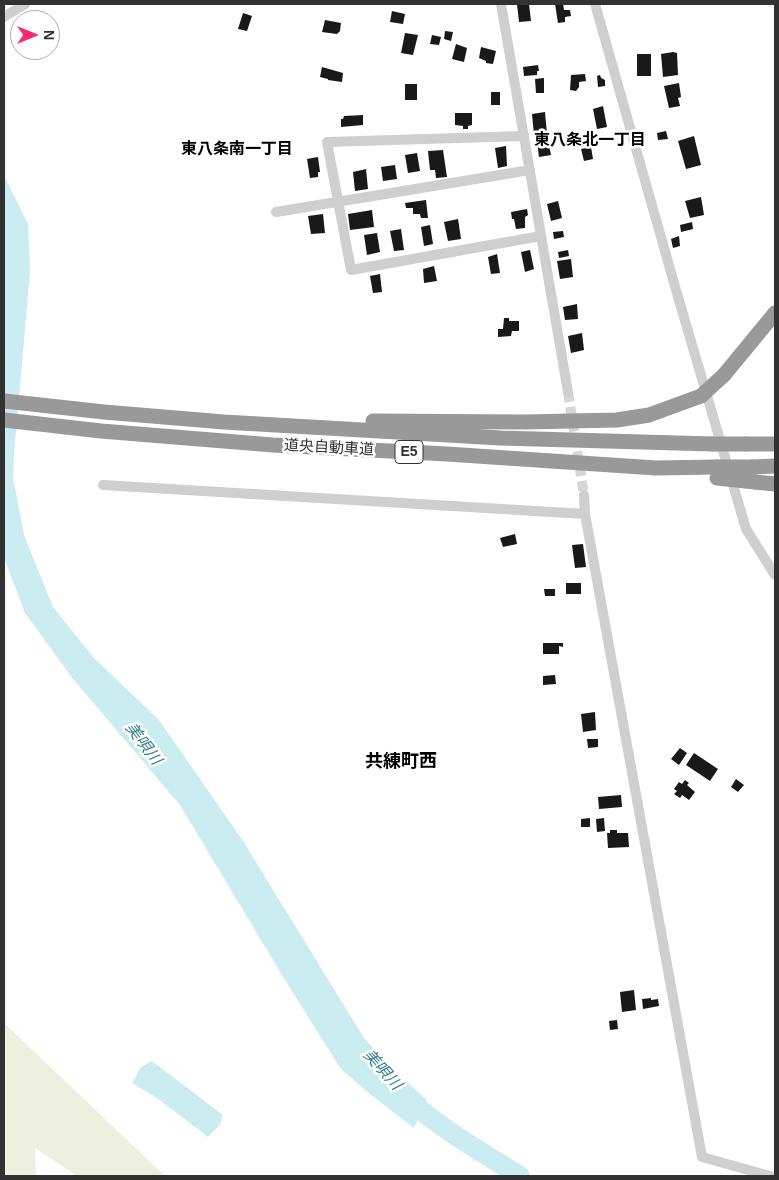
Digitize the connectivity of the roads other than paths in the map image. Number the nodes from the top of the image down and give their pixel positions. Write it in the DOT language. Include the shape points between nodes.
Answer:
graph roads {
  1 [pos="25,4"];
  2 [pos="502,4"];
  3 [pos="595,4"];
  4 [pos="4,17"];
  5 [pos="524,136"];
  6 [pos="530,170"];
  7 [pos="338,202"];
  8 [pos="276,212"];
  9 [pos="541,236"];
  10 [pos="775,313"];
  11 [pos="568,392"];
  12 [pos="4,401"];
  13 [pos="4,420"];
  14 [pos="224,422"];
  15 [pos="775,444"];
  16 [pos="775,466"];
  17 [pos="754,474"];
  18 [pos="775,484"];
  19 [pos="103,485"];
  20 [pos="584,495"];
  21 [pos="585,514"];
  22 [pos="775,575"];
  23 [pos="770,1176"];
  1 -- 4 [label="street"];
  2 -- 5 [label="street"];
  3 -- 22 [label="street" via="746,529"];
  5 -- 6 [label="street"];
  5 -- 7 [label="street" via="327,142"];
  6 -- 7 [label="street"];
  6 -- 9 [label="street"];
  7 -- 8 [label="street"];
  7 -- 9 [label="street" via="351,270"];
  9 -- 11 [label="street"];
  10 -- 14 [label="highway, bridge" via="724,375 700,396 648,415 617,420 524,422"];
  12 -- 14 [label="highway, 道央自動車道 / E5"];
  13 -- 17 [label="highway, 道央自動車道 / E5, bridge" via="273,445"];
  14 -- 15 [label="highway, 道央自動車道 / E5, bridge" via="500,438"];
  16 -- 17 [label="highway, 道央自動車道 / E5"];
  17 -- 18 [label="highway"];
  19 -- 21 [label="street"];
  20 -- 21 [label="street"];
  21 -- 23 [label="street" via="702,1157"];
}
